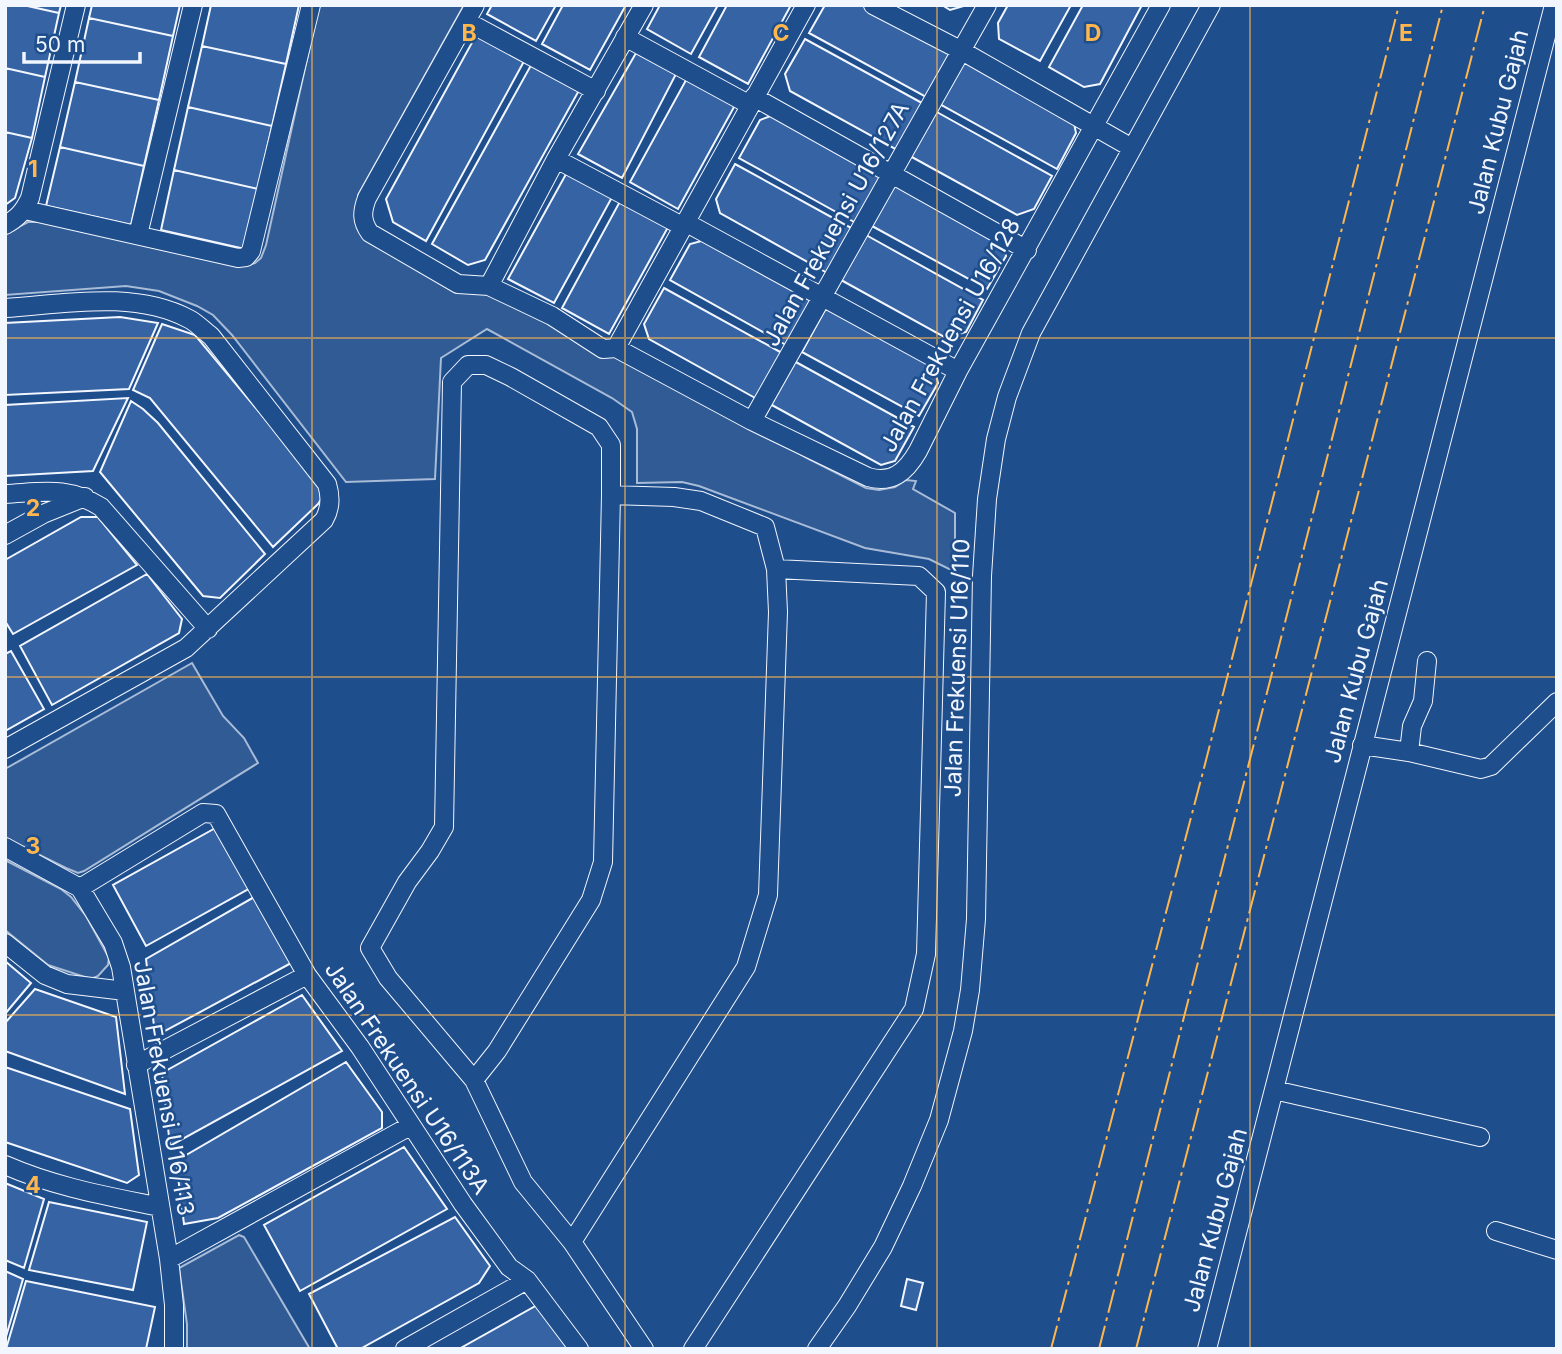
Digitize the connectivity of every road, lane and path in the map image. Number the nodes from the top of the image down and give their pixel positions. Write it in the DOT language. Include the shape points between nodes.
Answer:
graph roads {
  1 [pos="76,5"];
  2 [pos="193,5"];
  3 [pos="311,5"];
  4 [pos="643,5"];
  5 [pos="806,5"];
  6 [pos="873,5"];
  7 [pos="987,5"];
  8 [pos="1161,5"];
  9 [pos="1211,5"];
  10 [pos="1554,5"];
  11 [pos="470,13"];
  12 [pos="625,37"];
  13 [pos="962,51"];
  14 [pos="596,91"];
  15 [pos="752,101"];
  16 [pos="1094,127"];
  17 [pos="1132,148"];
  18 [pos="556,159"];
  19 [pos="891,173"];
  20 [pos="25,210"];
  21 [pos="684,224"];
  22 [pos="5,225"];
  23 [pos="138,235"];
  24 [pos="1027,250"];
  25 [pos="489,286"];
  26 [pos="820,297"];
  27 [pos="5,307"];
  28 [pos="616,348"];
  29 [pos="958,371"];
  30 [pos="752,421"];
  31 [pos="5,494"];
  32 [pos="611,495"];
  33 [pos="85,497"];
  34 [pos="5,535"];
  35 [pos="776,569"];
  36 [pos="208,629"];
  37 [pos="1426,661"];
  38 [pos="1557,702"];
  39 [pos="1362,745"];
  40 [pos="5,749"];
  41 [pos="1409,752"];
  42 [pos="5,847"];
  43 [pos="80,888"];
  44 [pos="5,943"];
  45 [pos="307,975"];
  46 [pos="125,991"];
  47 [pos="136,1065"];
  48 [pos="474,1080"];
  49 [pos="1275,1090"];
  50 [pos="410,1126"];
  51 [pos="1480,1137"];
  52 [pos="5,1165"];
  53 [pos="160,1207"];
  54 [pos="1496,1231"];
  55 [pos="572,1242"];
  56 [pos="1557,1250"];
  57 [pos="169,1259"];
  58 [pos="527,1280"];
  59 [pos="174,1349"];
  60 [pos="405,1349"];
  61 [pos="579,1349"];
  62 [pos="644,1349"];
  63 [pos="694,1349"];
  64 [pos="817,1349"];
  65 [pos="1207,1349"];
  1 -- 20 [label="street"];
  2 -- 23 [label="street"];
  3 -- 23 [label="street" via="249,254 238,258"];
  4 -- 12 [label="street"];
  5 -- 15 [label="street"];
  6 -- 13 [label="street"];
  7 -- 13 [label="street, Jalan Frekuensi U16/127A"];
  8 -- 16 [label="street, Jalan Frekuensi U16/128"];
  9 -- 17 [label="street, Jalan Frekuensi U16/110"];
  10 -- 39 [label="street, Jalan Kubu Gajah"];
  11 -- 14 [label="street"];
  11 -- 25 [label="street, Jalan Frekuensi U16/128" via="367,198 363,218 370,233 458,284"];
  12 -- 14 [label="street"];
  12 -- 15 [label="street"];
  13 -- 16 [label="street"];
  13 -- 19 [label="street, Jalan Frekuensi U16/127A"];
  14 -- 18 [label="street"];
  15 -- 19 [label="street"];
  15 -- 21 [label="street"];
  16 -- 17 [label="street"];
  16 -- 24 [label="street, Jalan Frekuensi U16/128"];
  17 -- 64 [label="street, Jalan Frekuensi U16/110" via="1031,333 996,439 982,576 976,919 963,1031 939,1120 912,1186 883,1247"];
  18 -- 21 [label="street"];
  18 -- 25 [label="street"];
  19 -- 24 [label="street"];
  19 -- 26 [label="street, Jalan Frekuensi U16/127A"];
  20 -- 22 [label="street"];
  20 -- 23 [label="street"];
  21 -- 26 [label="street"];
  21 -- 28 [label="street"];
  24 -- 29 [label="street, Jalan Frekuensi U16/128"];
  25 -- 28 [label="street, Jalan Frekuensi U16/128" via="552,316 603,349"];
  26 -- 29 [label="street"];
  26 -- 30 [label="street, Jalan Frekuensi U16/127A"];
  27 -- 36 [label="street" via="129,302 191,320 211,336 327,484 330,504 324,520"];
  28 -- 30 [label="street, Jalan Frekuensi U16/128"];
  29 -- 30 [label="street, Jalan Frekuensi U16/128" via="912,462 887,480 867,477"];
  31 -- 33 [label="street" via="71,492"];
  32 -- 35 [label="street" via="701,501 765,527"];
  32 -- 48 [label="street" via="603,862 591,900"];
  32 -- 48 [label="street" via="611,445 599,427 486,365 468,365 452,382 444,827 370,948 388,978"];
  33 -- 34 [label="street"];
  33 -- 36 [label="street" via="101,507"];
  35 -- 55 [label="street" via="768,895 758,930 746,967"];
  35 -- 63 [label="street" via="919,576 936,592 926,954 914,1009"];
  36 -- 40 [label="street" via="186,648"];
  37 -- 41 [label="street" via="1423,701 1412,726"];
  38 -- 41 [label="street" via="1491,766 1481,768"];
  39 -- 41 [label="street"];
  39 -- 49 [label="street, Jalan Kubu Gajah"];
  42 -- 43 [label="street"];
  43 -- 45 [label="street, Jalan Frekuensi U16/113A" via="203,813 212,812 219,817"];
  43 -- 46 [label="street, Jalan Frekuensi U16/113" via="113,943"];
  44 -- 46 [label="street" via="45,975 67,984"];
  45 -- 47 [label="street"];
  45 -- 50 [label="street, Jalan Frekuensi U16/113A"];
  46 -- 47 [label="street, Jalan Frekuensi U16/113"];
  47 -- 53 [label="street, Jalan Frekuensi U16/113"];
  48 -- 55 [label="street" via="523,1182"];
  49 -- 51 [label="street"];
  49 -- 65 [label="street, Jalan Kubu Gajah"];
  50 -- 57 [label="street"];
  50 -- 58 [label="street, Jalan Frekuensi U16/113A" via="509,1267"];
  52 -- 53 [label="street" via="64,1187"];
  53 -- 57 [label="street, Jalan Frekuensi U16/113"];
  54 -- 56 [label="street"];
  55 -- 62 [label="street"];
  57 -- 59 [label="street, Jalan Frekuensi U16/113"];
  58 -- 60 [label="street"];
  58 -- 61 [label="street, Jalan Frekuensi U16/113A"];
}
